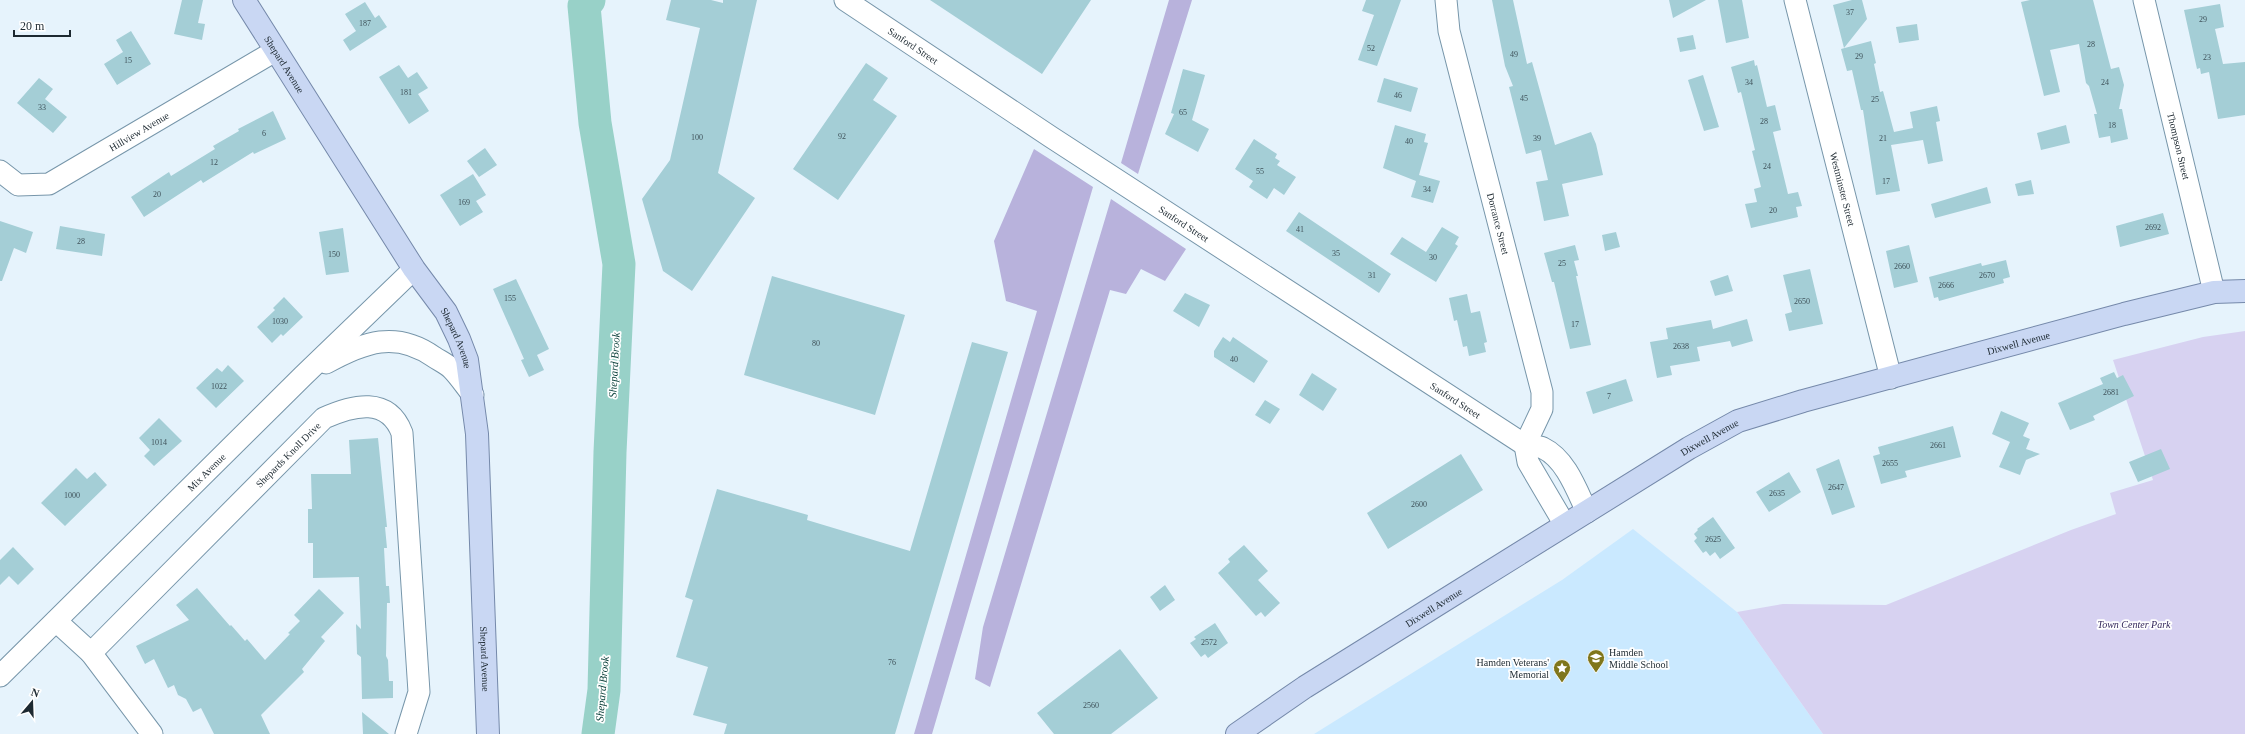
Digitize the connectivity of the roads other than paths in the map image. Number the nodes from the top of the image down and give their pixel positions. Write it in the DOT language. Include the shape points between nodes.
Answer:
graph roads {
  1 [pos="244,0"];
  2 [pos="845,0"];
  3 [pos="1446,0"];
  4 [pos="1794,0"];
  5 [pos="2144,0"];
  6 [pos="275,51"];
  7 [pos="0,171"];
  8 [pos="414,269"];
  9 [pos="2245,291"];
  10 [pos="2214,292"];
  11 [pos="303,376"];
  12 [pos="1891,378"];
  13 [pos="473,396"];
  14 [pos="1525,445"];
  15 [pos="1587,512"];
  16 [pos="1565,525"];
  17 [pos="56,621"];
  18 [pos="91,653"];
  19 [pos="0,676"];
  20 [pos="152,734"];
  21 [pos="406,734"];
  22 [pos="488,734"];
  23 [pos="1237,734"];
  1 -- 6 [label="main road, Shepard Avenue"];
  2 -- 14 [label="street, Sanford Street"];
  3 -- 14 [label="street, Dorrance Street" via="1449,31 1542,392 1542,409"];
  4 -- 12 [label="street, Westminster Street"];
  5 -- 10 [label="street, Thompson Street"];
  6 -- 7 [label="street, Hillview Avenue" via="49,184 18,185"];
  6 -- 8 [label="main road, Shepard Avenue"];
  8 -- 11 [label="street, Mix Avenue"];
  8 -- 13 [label="main road, Shepard Avenue" via="446,312 460,339 467,360"];
  9 -- 10 [label="main road, Dixwell Avenue"];
  10 -- 12 [label="main road, Dixwell Avenue"];
  11 -- 13 [label="street" via="348,351 378,341 400,342 423,349 452,369"];
  11 -- 17 [label="street, Mix Avenue"];
  12 -- 15 [label="main road, Dixwell Avenue" via="1738,421 1689,448"];
  13 -- 22 [label="main road, Shepard Avenue" via="477,434"];
  14 -- 15 [label="street, Sanford Street" via="1542,448 1552,454 1572,480"];
  14 -- 16 [label="street" via="1528,462"];
  15 -- 16 [label="main road, Dixwell Avenue"];
  16 -- 23 [label="main road, Dixwell Avenue" via="1305,687"];
  17 -- 18 [label="street"];
  17 -- 19 [label="street, Mix Avenue"];
  18 -- 20 [label="street"];
  18 -- 21 [label="street, Shepards Knoll Drive" via="324,418 348,408 368,406 389,414 398,422 402,433 419,692"];
}
